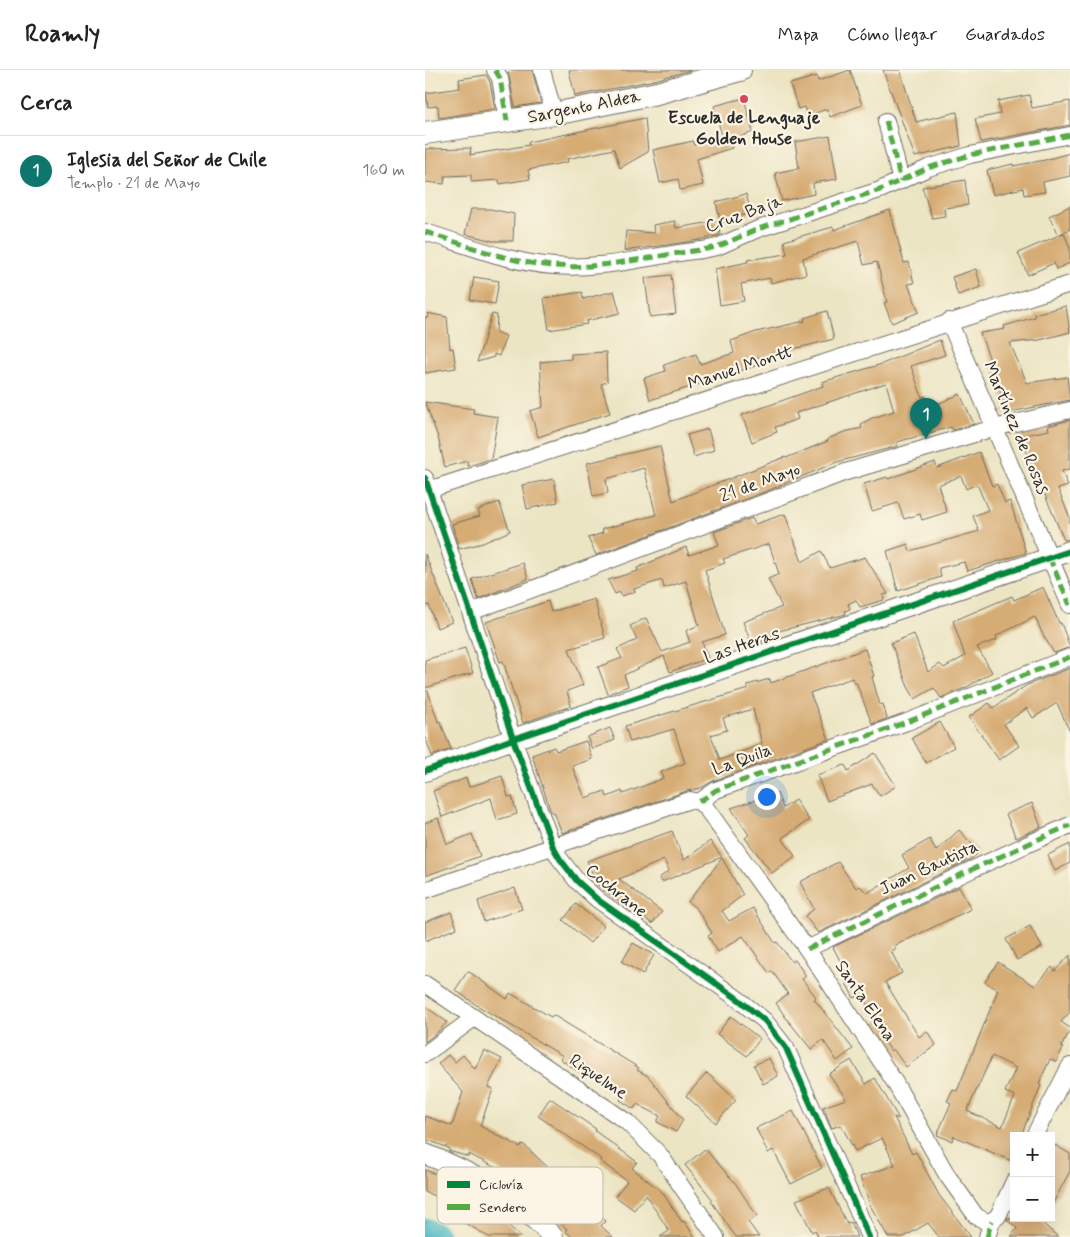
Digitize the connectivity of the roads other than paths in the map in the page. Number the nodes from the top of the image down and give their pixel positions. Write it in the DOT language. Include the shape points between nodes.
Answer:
graph roads {
  1 [pos="495,70"];
  2 [pos="542,70"];
  3 [pos="740,70"];
  4 [pos="686,77"];
  5 [pos="554,114"];
  6 [pos="507,121"];
  7 [pos="886,121"];
  8 [pos="425,133"];
  9 [pos="1070,135"];
  10 [pos="901,181"];
  11 [pos="425,232"];
  12 [pos="1070,284"];
  13 [pos="949,321"];
  14 [pos="1070,410"];
  15 [pos="994,428"];
  16 [pos="426,486"];
  17 [pos="1070,550"];
  18 [pos="1049,557"];
  19 [pos="1070,604"];
  20 [pos="471,612"];
  21 [pos="1070,657"];
  22 [pos="513,739"];
  23 [pos="425,771"];
  24 [pos="699,802"];
  25 [pos="1070,825"];
  26 [pos="553,847"];
  27 [pos="425,890"];
  28 [pos="807,950"];
  29 [pos="425,984"];
  30 [pos="474,1018"];
  31 [pos="425,1054"];
  32 [pos="1070,1066"];
  33 [pos="1036,1132"];
  34 [pos="425,1154"];
  35 [pos="457,1167"];
  36 [pos="1010,1190"];
  37 [pos="992,1221"];
  38 [pos="540,1224"];
  39 [pos="553,1237"];
  40 [pos="716,1237"];
  41 [pos="869,1237"];
  42 [pos="987,1237"];
  1 -- 6 [label="street" via="500,78"];
  2 -- 5 [label="street"];
  3 -- 4 [label="main road, Sargento Aldea"];
  4 -- 5 [label="main road, Sargento Aldea"];
  5 -- 6 [label="main road, Sargento Aldea"];
  6 -- 8 [label="main road, Sargento Aldea"];
  7 -- 10 [label="street"];
  9 -- 10 [label="street, Cruz Baja" via="970,155 928,168"];
  10 -- 11 [label="street, Cruz Baja" via="758,229 717,247 607,263 537,264"];
  12 -- 13 [label="street, Manuel Montt"];
  13 -- 15 [label="street, Martínez de Rosas"];
  13 -- 16 [label="street, Manuel Montt"];
  14 -- 15 [label="street, 21 de Mayo"];
  15 -- 18 [label="street, Martínez de Rosas"];
  15 -- 20 [label="street, 21 de Mayo" via="846,472"];
  16 -- 20 [label="street, Cochrane"];
  17 -- 18 [label="street, Las Heras"];
  18 -- 19 [label="street, Martínez de Rosas"];
  18 -- 22 [label="street, Las Heras"];
  20 -- 22 [label="street, Cochrane"];
  21 -- 24 [label="street, La Quila" via="907,722 716,790"];
  22 -- 23 [label="street, Las Heras"];
  22 -- 26 [label="street, Cochrane"];
  24 -- 26 [label="street, La Quila" via="690,800"];
  24 -- 28 [label="street, Santa Elena"];
  25 -- 28 [label="street, Juan Bautista"];
  26 -- 27 [label="street, La Quila"];
  26 -- 41 [label="street, Cochrane" via="568,871 598,900 738,999 765,1022 785,1048"];
  28 -- 37 [label="street, Santa Elena" via="894,1081 947,1174 976,1216"];
  29 -- 30 [label="street, Riquelme"];
  30 -- 31 [label="street"];
  30 -- 40 [label="street, Riquelme" via="627,1122 659,1155"];
  32 -- 33 [label="street"];
  34 -- 35 [label="street"];
  36 -- 37 [label="street" via="998,1216"];
  37 -- 42 [label="street"];
  38 -- 39 [label="street"];
}
